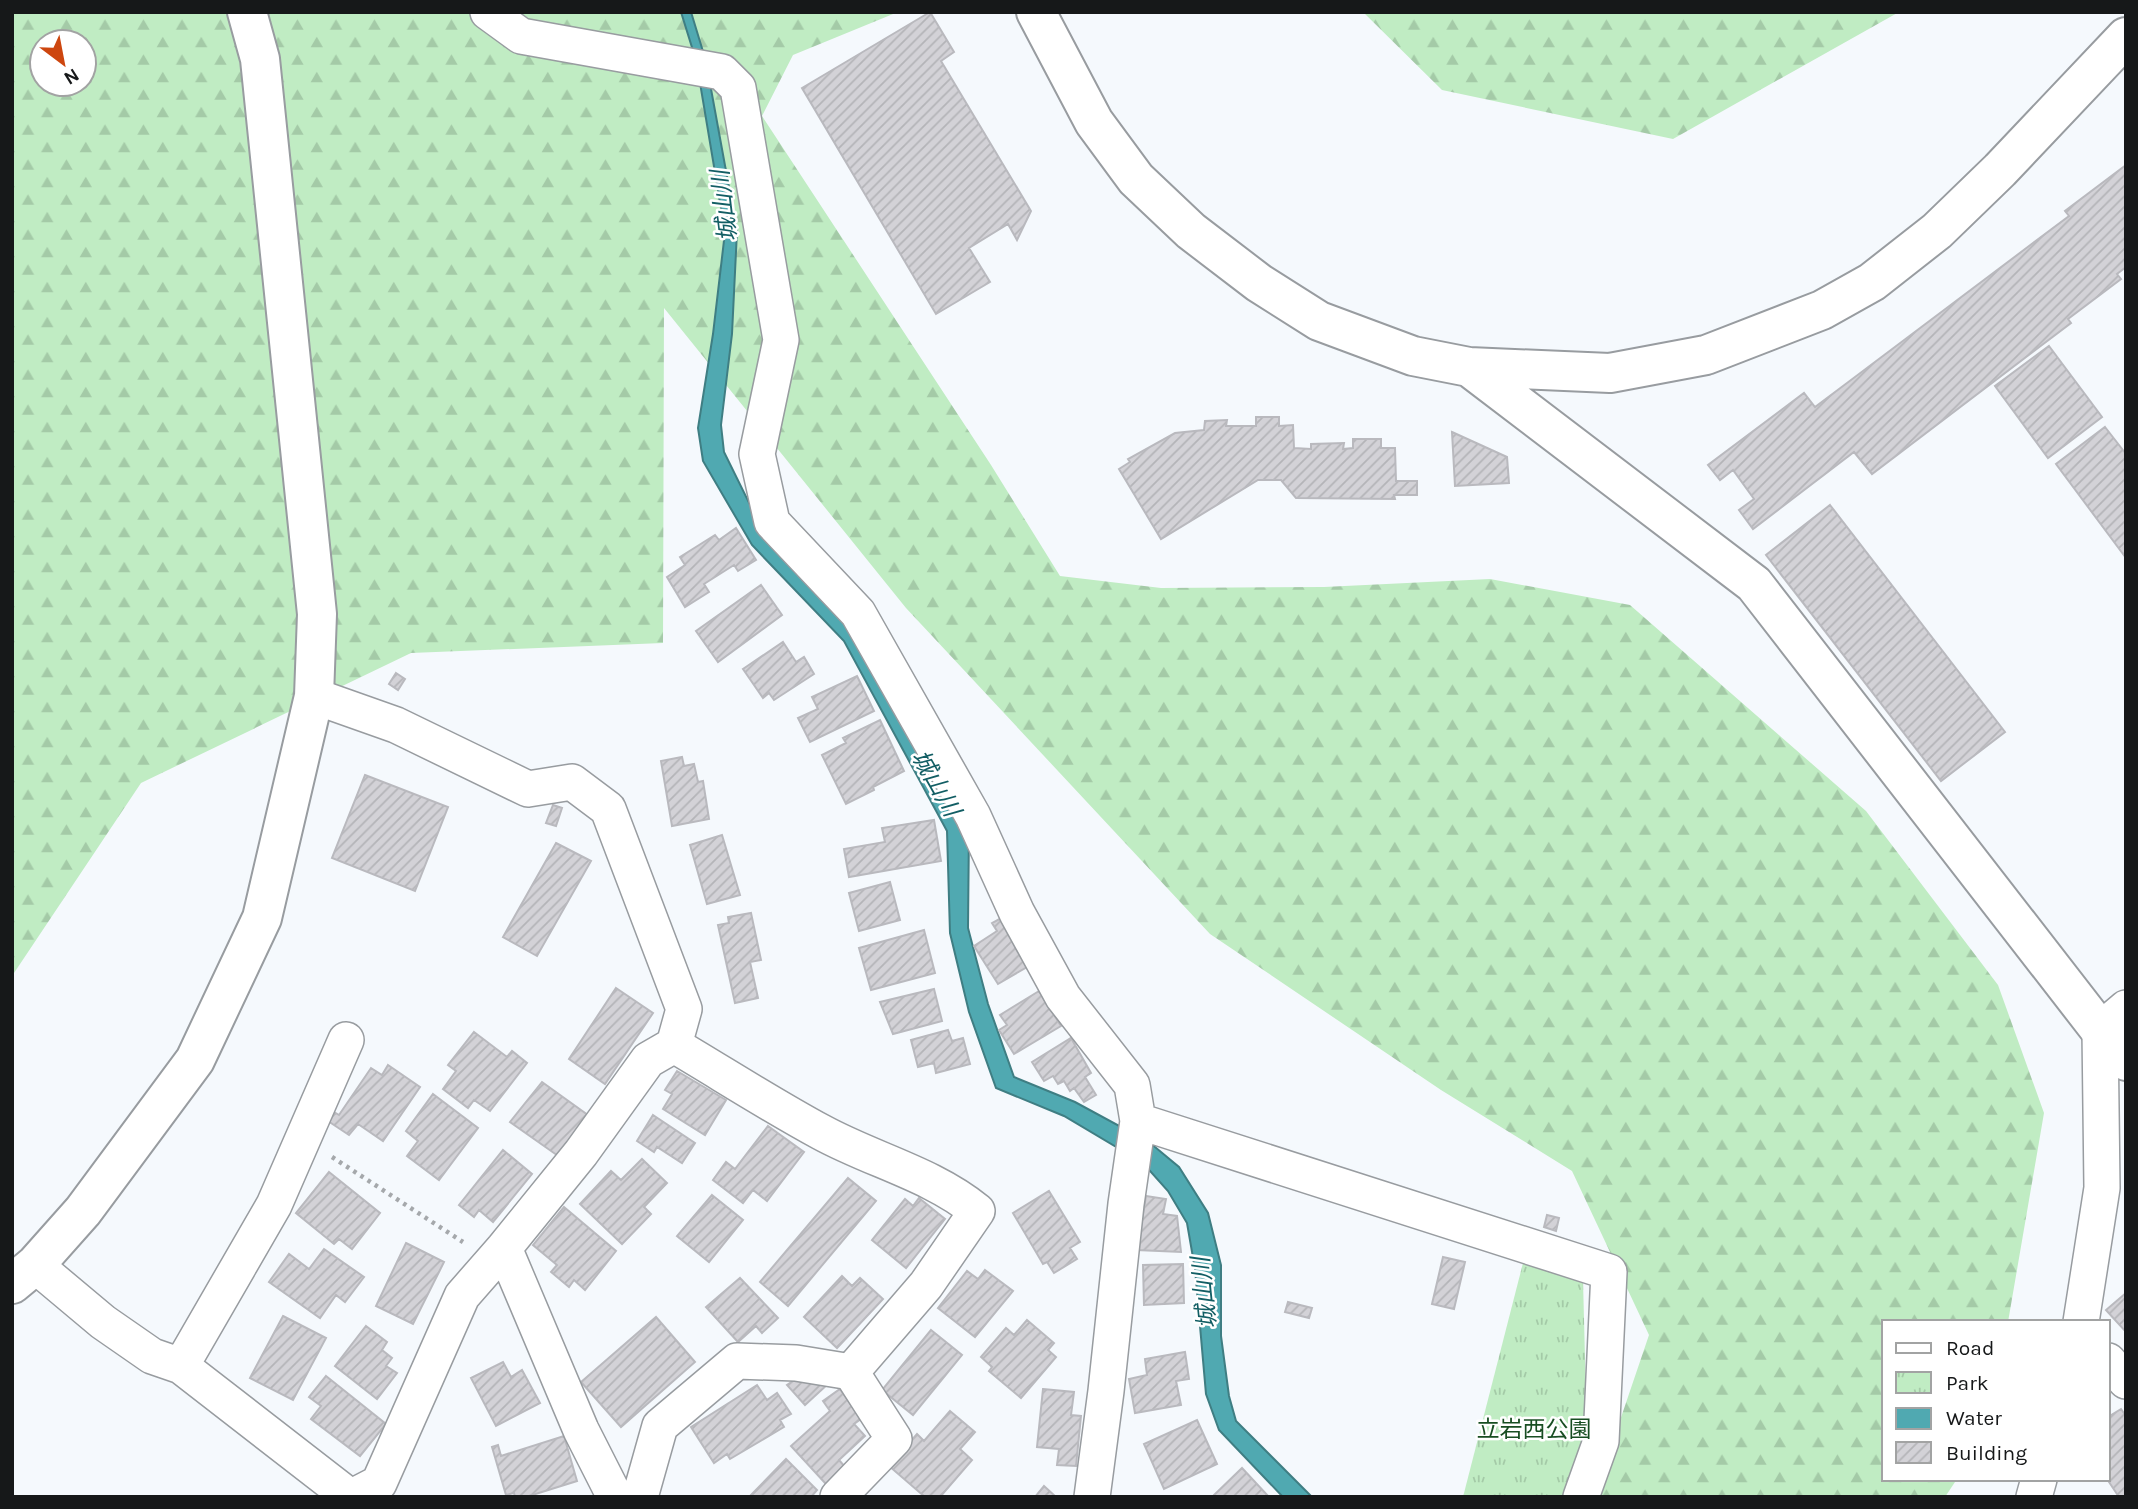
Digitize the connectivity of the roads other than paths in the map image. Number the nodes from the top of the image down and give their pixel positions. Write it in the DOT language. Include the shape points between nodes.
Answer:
graph roads {
  1 [pos="247,12"];
  2 [pos="488,12"];
  3 [pos="1036,12"];
  4 [pos="2126,37"];
  5 [pos="1469,367"];
  6 [pos="314,696"];
  7 [pos="2113,1019"];
  8 [pos="346,1040"];
  9 [pos="674,1045"];
  10 [pos="2126,1061"];
  11 [pos="1138,1123"];
  12 [pos="499,1255"];
  13 [pos="24,1275"];
  14 [pos="2081,1320"];
  15 [pos="2110,1363"];
  16 [pos="181,1366"];
  17 [pos="851,1372"];
  18 [pos="2126,1381"];
  19 [pos="351,1497"];
  20 [pos="615,1497"];
  21 [pos="640,1497"];
  22 [pos="838,1497"];
  23 [pos="1092,1497"];
  24 [pos="1581,1497"];
  1 -- 6 [label="street" via="260,59 317,614"];
  2 -- 11 [label="street" via="521,36 722,72 738,88 781,340 757,454 772,522 858,613 973,816 1017,914 1063,997 1132,1085"];
  3 -- 5 [label="street" via="1094,122 1136,179 1191,231 1319,321 1413,356"];
  4 -- 5 [label="street" via="1937,231 1872,282 1822,310 1706,355 1610,373"];
  5 -- 7 [label="street" via="1754,584"];
  6 -- 9 [label="street" via="396,725 528,789 572,782 608,808 684,1009"];
  6 -- 13 [label="street" via="262,918 195,1060 83,1211"];
  7 -- 10 [label="street"];
  7 -- 14 [label="street" via="2102,1188"];
  8 -- 16 [label="street" via="274,1205"];
  9 -- 12 [label="street" via="648,1060"];
  9 -- 17 [label="street" via="822,1133 959,1196 977,1212 926,1285"];
  11 -- 23 [label="street"];
  11 -- 24 [label="street" via="1609,1272 1601,1441"];
  12 -- 19 [label="street" via="462,1296 379,1483"];
  12 -- 20 [label="street"];
  13 -- 16 [label="street" via="152,1356"];
  15 -- 18 [label="street"];
  16 -- 19 [label="street"];
  17 -- 21 [label="street" via="796,1363 737,1361 660,1426"];
  17 -- 22 [label="street" via="894,1439"];
}
